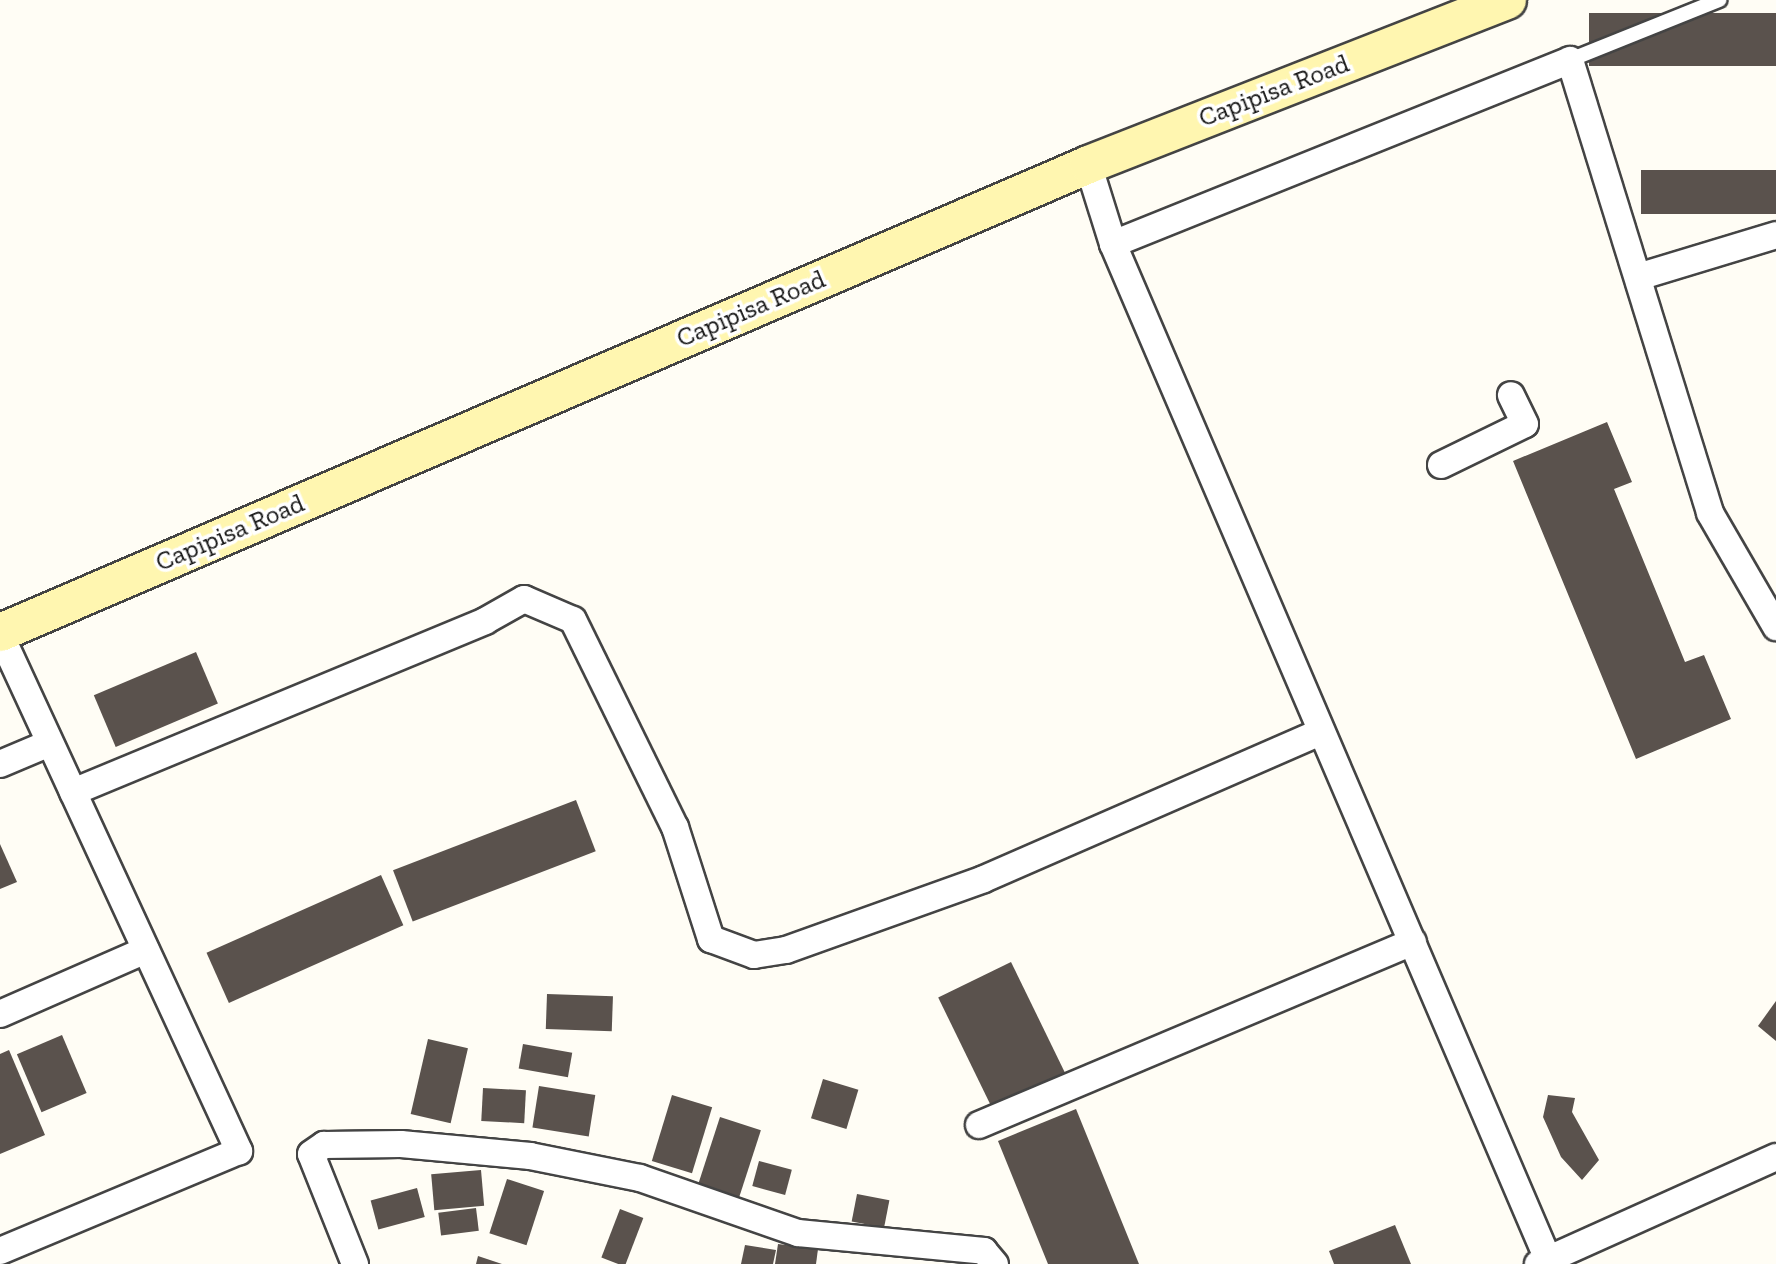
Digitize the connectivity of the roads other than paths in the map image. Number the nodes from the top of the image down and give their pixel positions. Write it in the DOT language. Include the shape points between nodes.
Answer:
graph roads {
  1 [pos="1507,0"];
  2 [pos="1719,0"];
  3 [pos="1570,60"];
  4 [pos="1088,164"];
  5 [pos="1776,235"];
  6 [pos="1113,244"];
  7 [pos="1638,277"];
  8 [pos="1511,395"];
  9 [pos="1441,465"];
  10 [pos="1776,627"];
  11 [pos="0,633"];
  12 [pos="1320,732"];
  13 [pos="50,743"];
  14 [pos="0,764"];
  15 [pos="73,792"];
  16 [pos="1413,942"];
  17 [pos="146,950"];
  18 [pos="0,1014"];
  19 [pos="979,1125"];
  20 [pos="1776,1157"];
  21 [pos="0,1251"];
  22 [pos="1546,1263"];
  23 [pos="355,1264"];
  24 [pos="995,1264"];
  1 -- 4 [label="main road, Capipisa Road"];
  2 -- 3 [label="lane"];
  3 -- 6 [label="street"];
  3 -- 7 [label="street"];
  4 -- 6 [label="street"];
  4 -- 11 [label="main road, Capipisa Road"];
  5 -- 7 [label="street"];
  6 -- 12 [label="street"];
  7 -- 10 [label="street" via="1710,513"];
  8 -- 9 [label="street" via="1525,424"];
  11 -- 13 [label="street"];
  12 -- 15 [label="street" via="984,879 786,950 754,955 711,939 676,827 573,620 524,599 485,621"];
  12 -- 16 [label="street"];
  13 -- 14 [label="street"];
  13 -- 15 [label="street"];
  15 -- 17 [label="street"];
  16 -- 19 [label="street"];
  16 -- 22 [label="street"];
  17 -- 18 [label="street"];
  17 -- 21 [label="street" via="239,1151"];
  20 -- 22 [label="street"];
  23 -- 24 [label="street" via="311,1154 324,1145 401,1144 530,1156 640,1178 798,1233 984,1251"];
}
